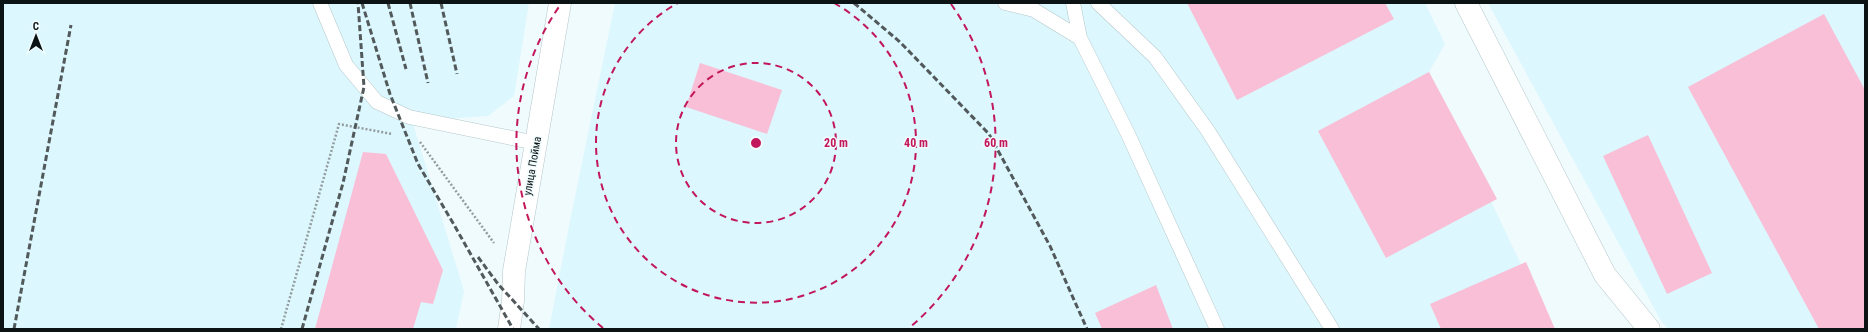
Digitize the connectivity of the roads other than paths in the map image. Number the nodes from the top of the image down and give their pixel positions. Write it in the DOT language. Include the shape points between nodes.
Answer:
graph roads {
  1 [pos="320,3"];
  2 [pos="560,3"];
  3 [pos="1005,3"];
  4 [pos="1073,3"];
  5 [pos="1098,3"];
  6 [pos="1466,3"];
  7 [pos="1080,38"];
  8 [pos="536,143"];
  9 [pos="509,329"];
  10 [pos="1217,329"];
  11 [pos="1332,329"];
  12 [pos="1649,329"];
  1 -- 8 [label="lane" via="346,65 377,102 409,117"];
  2 -- 8 [label="street, улица Пойма"];
  3 -- 7 [label="lane" via="1034,10"];
  4 -- 7 [label="lane"];
  5 -- 11 [label="lane" via="1155,57 1208,131"];
  6 -- 12 [label="street" via="1605,274"];
  7 -- 10 [label="lane" via="1128,134"];
  8 -- 9 [label="street, улица Пойма" via="514,271"];
}
